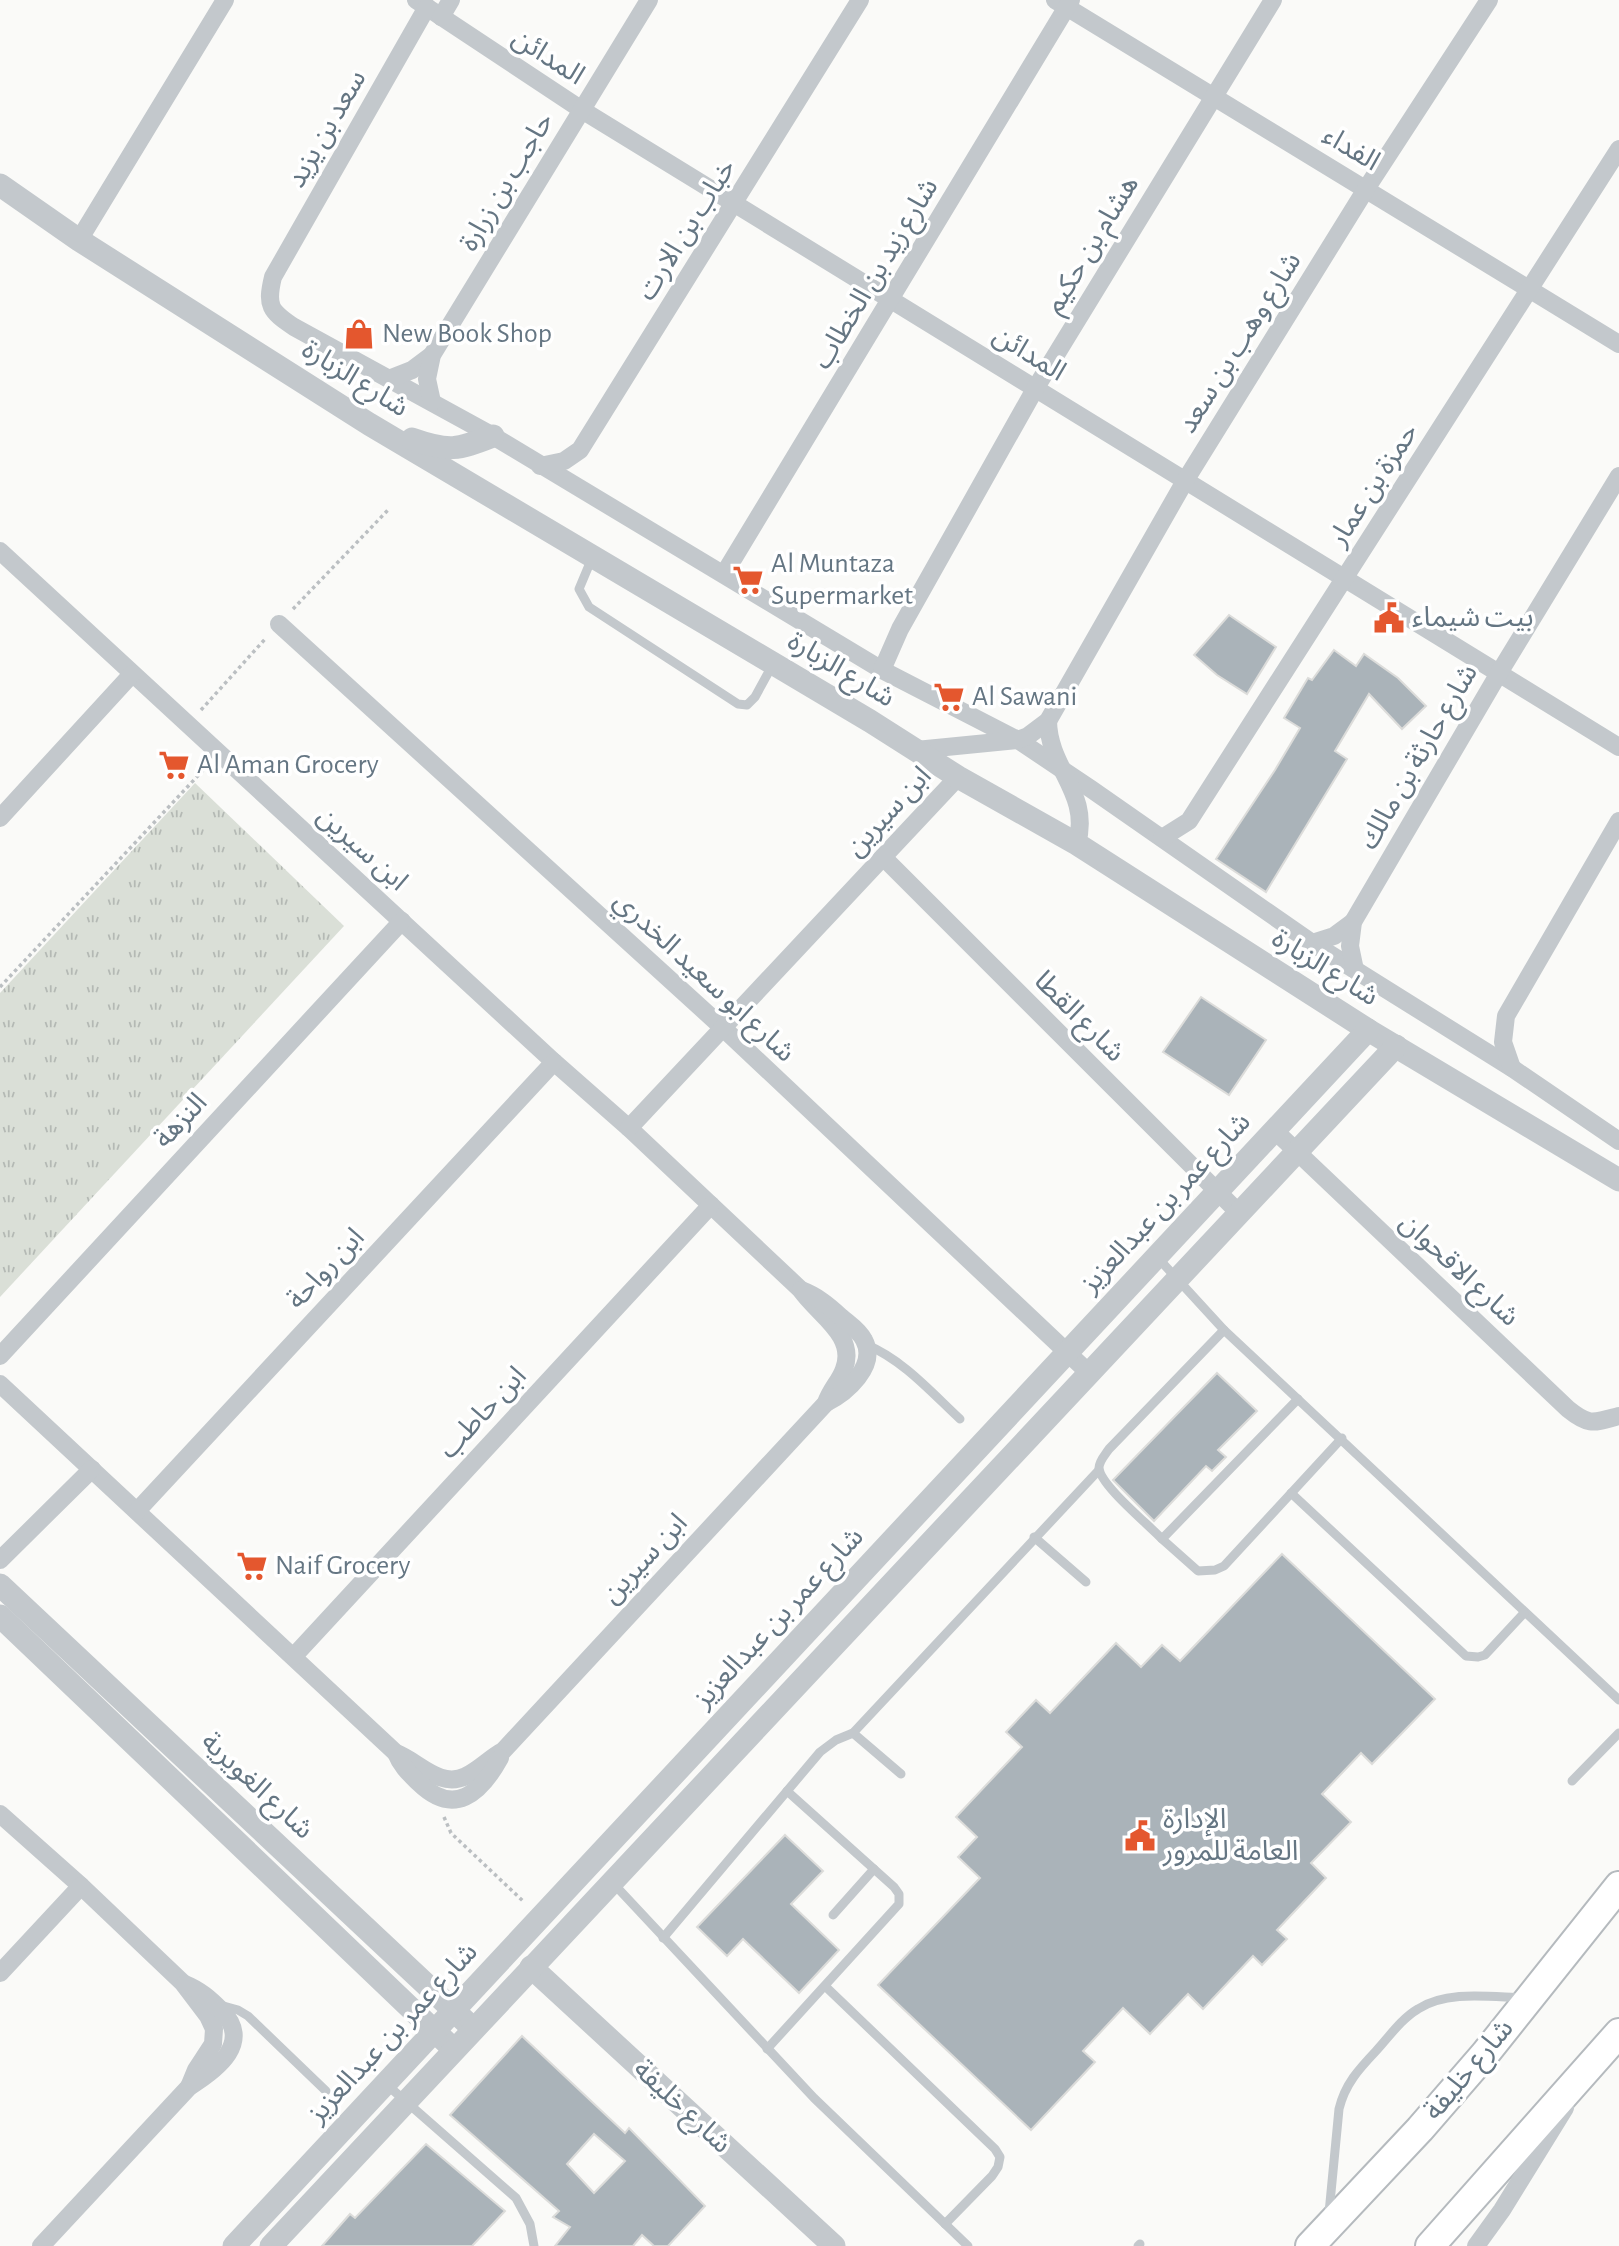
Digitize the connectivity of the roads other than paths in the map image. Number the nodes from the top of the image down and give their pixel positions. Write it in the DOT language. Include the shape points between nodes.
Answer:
graph roads {
  1 [pos="225,0"];
  2 [pos="451,0"];
  3 [pos="649,0"];
  4 [pos="860,0"];
  5 [pos="1273,0"];
  6 [pos="1489,0"];
  7 [pos="1064,2"];
  8 [pos="428,8"];
  9 [pos="1214,97"];
  10 [pos="582,110"];
  11 [pos="1619,149"];
  12 [pos="0,185"];
  13 [pos="1366,190"];
  14 [pos="735,204"];
  15 [pos="79,240"];
  16 [pos="273,277"];
  17 [pos="1529,290"];
  18 [pos="891,300"];
  19 [pos="1619,344"];
  20 [pos="432,355"];
  21 [pos="389,379"];
  22 [pos="1035,388"];
  23 [pos="432,402"];
  24 [pos="369,424"];
  25 [pos="493,436"];
  26 [pos="540,466"];
  27 [pos="1619,476"];
  28 [pos="1185,481"];
  29 [pos="0,551"];
  30 [pos="592,556"];
  31 [pos="724,575"];
  32 [pos="1345,579"];
  33 [pos="279,624"];
  34 [pos="773,664"];
  35 [pos="882,670"];
  36 [pos="1499,673"];
  37 [pos="132,674"];
  38 [pos="1048,720"];
  39 [pos="1017,740"];
  40 [pos="1619,747"];
  41 [pos="916,750"];
  42 [pos="1062,769"];
  43 [pos="958,777"];
  44 [pos="0,818"];
  45 [pos="1619,821"];
  46 [pos="1162,838"];
  47 [pos="1077,844"];
  48 [pos="883,857"];
  49 [pos="402,921"];
  50 [pos="1353,922"];
  51 [pos="1312,943"];
  52 [pos="1355,970"];
  53 [pos="722,1027"];
  54 [pos="1368,1030"];
  55 [pos="1396,1046"];
  56 [pos="554,1062"];
  57 [pos="1512,1068"];
  58 [pos="629,1128"];
  59 [pos="1274,1130"];
  60 [pos="1614,1134"];
  61 [pos="1296,1153"];
  62 [pos="1619,1180"];
  63 [pos="1217,1192"];
  64 [pos="711,1205"];
  65 [pos="1239,1213"];
  66 [pos="1157,1257"];
  67 [pos="1177,1280"];
  68 [pos="801,1290"];
  69 [pos="1224,1330"];
  70 [pos="867,1345"];
  71 [pos="1068,1352"];
  72 [pos="0,1356"];
  73 [pos="1089,1373"];
  74 [pos="0,1384"];
  75 [pos="1298,1399"];
  76 [pos="825,1403"];
  77 [pos="1619,1416"];
  78 [pos="960,1419"];
  79 [pos="1342,1438"];
  80 [pos="92,1469"];
  81 [pos="1099,1470"];
  82 [pos="1291,1493"];
  83 [pos="136,1511"];
  84 [pos="1034,1537"];
  85 [pos="1162,1539"];
  86 [pos="0,1560"];
  87 [pos="1086,1581"];
  88 [pos="0,1585"];
  89 [pos="1524,1613"];
  90 [pos="0,1616"];
  91 [pos="294,1656"];
  92 [pos="1619,1700"];
  93 [pos="853,1733"];
  94 [pos="1619,1733"];
  95 [pos="503,1751"];
  96 [pos="396,1753"];
  97 [pos="901,1774"];
  98 [pos="1572,1781"];
  99 [pos="787,1791"];
  100 [pos="0,1814"];
  101 [pos="874,1869"];
  102 [pos="611,1882"];
  103 [pos="81,1886"];
  104 [pos="1619,1886"];
  105 [pos="833,1915"];
  106 [pos="663,1938"];
  107 [pos="531,1967"];
  108 [pos="0,1973"];
  109 [pos="183,1983"];
  110 [pos="825,1986"];
  111 [pos="1530,1998"];
  112 [pos="216,2005"];
  113 [pos="454,2011"];
  114 [pos="473,2028"];
  115 [pos="435,2031"];
  116 [pos="1619,2033"];
  117 [pos="453,2049"];
  118 [pos="767,2049"];
  119 [pos="1593,2063"];
  120 [pos="386,2084"];
  121 [pos="189,2087"];
  122 [pos="326,2091"];
  123 [pos="406,2101"];
  124 [pos="945,2224"];
  125 [pos="1319,2236"];
  126 [pos="41,2246"];
  127 [pos="234,2246"];
  128 [pos="271,2246"];
  129 [pos="534,2246"];
  130 [pos="834,2246"];
  131 [pos="968,2246"];
  132 [pos="1430,2246"];
  133 [pos="1476,2246"];
  1 -- 15 [label="street"];
  2 -- 8 [label="street, سعد بن يزيد"];
  3 -- 10 [label="street, حاجب بن زرارة"];
  4 -- 14 [label="street, خباب بن الارت"];
  5 -- 9 [label="street, هشام بن حكيم"];
  6 -- 13 [label="street, شارع وهب بن سعد"];
  7 -- 9 [label="street, الفداء"];
  7 -- 18 [label="street, شارع زيد بن الخطاب"];
  8 -- 10 [label="street, المدائن"];
  8 -- 16 [label="street, سعد بن يزيد"];
  9 -- 13 [label="street, الفداء"];
  9 -- 22 [label="street, هشام بن حكيم"];
  10 -- 14 [label="street, المدائن"];
  10 -- 20 [label="street, حاجب بن زرارة"];
  11 -- 17 [label="street, حمزة بن عمار"];
  12 -- 15 [label="street, شارع الزبارة"];
  13 -- 17 [label="street, الفداء"];
  13 -- 28 [label="street, شارع وهب بن سعد"];
  14 -- 18 [label="street, المدائن"];
  14 -- 26 [label="street, خباب بن الارت" via="580,450 564,461"];
  15 -- 24 [label="street, شارع الزبارة"];
  16 -- 21 [label="street, شارع الزبارة" via="268,297 273,313"];
  17 -- 19 [label="street, الفداء"];
  17 -- 32 [label="street, حمزة بن عمار"];
  18 -- 22 [label="street, المدائن"];
  18 -- 31 [label="street, شارع زيد بن الخطاب"];
  20 -- 21 [label="street, حاجب بن زرارة"];
  20 -- 23 [label="street, حاجب بن زرارة" via="427,379"];
  21 -- 23 [label="street, شارع الزبارة"];
  22 -- 28 [label="street, المدائن"];
  22 -- 35 [label="street, هشام بن حكيم" via="900,629"];
  23 -- 25 [label="street, شارع الزبارة"];
  24 -- 25 [label="street" via="438,447 459,449"];
  24 -- 30 [label="street, شارع الزبارة"];
  25 -- 26 [label="street, شارع الزبارة"];
  26 -- 31 [label="street, شارع الزبارة"];
  27 -- 36 [label="street, شارع حارثة بن مالك"];
  28 -- 32 [label="street, المدائن"];
  28 -- 38 [label="street, شارع وهب بن سعد"];
  29 -- 37 [label="street, ابن سيرين"];
  30 -- 34 [label="street, شارع الزبارة"];
  30 -- 34 [label="lane" via="579,589 589,607 738,704 747,705 755,697"];
  31 -- 35 [label="street, شارع الزبارة"];
  32 -- 36 [label="street, المدائن"];
  32 -- 46 [label="street, حمزة بن عمار" via="1189,821"];
  33 -- 53 [label="street, شارع ابو سعيد الخدري"];
  34 -- 41 [label="street, شارع الزبارة"];
  35 -- 39 [label="street, شارع الزبارة"];
  36 -- 40 [label="street, المدائن"];
  36 -- 50 [label="street, شارع حارثة بن مالك"];
  37 -- 44 [label="street"];
  37 -- 49 [label="street, ابن سيرين"];
  38 -- 39 [label="street, شارع وهب بن سعد"];
  38 -- 42 [label="street" via="1051,746"];
  39 -- 41 [label="street, شارع وهب بن سعد"];
  39 -- 42 [label="street, شارع الزبارة"];
  41 -- 43 [label="street, شارع الزبارة"];
  42 -- 46 [label="street, شارع الزبارة"];
  42 -- 47 [label="street" via="1080,811"];
  43 -- 47 [label="street, شارع الزبارة"];
  43 -- 48 [label="street, ابن سيرين"];
  45 -- 57 [label="street" via="1506,1016 1503,1042"];
  46 -- 51 [label="street, شارع الزبارة"];
  47 -- 54 [label="street, شارع الزبارة"];
  48 -- 53 [label="street, ابن سيرين"];
  48 -- 63 [label="street, شارع القطا"];
  49 -- 56 [label="street, ابن سيرين"];
  49 -- 72 [label="street, النزهة"];
  50 -- 51 [label="street, شارع حارثة بن مالك" via="1334,936"];
  50 -- 52 [label="street, شارع حارثة بن مالك" via="1350,947"];
  51 -- 52 [label="street, شارع الزبارة"];
  52 -- 57 [label="street, شارع الزبارة"];
  53 -- 58 [label="street, ابن سيرين"];
  53 -- 71 [label="street, شارع ابو سعيد الخدري"];
  54 -- 55 [label="street, شارع الزبارة"];
  54 -- 59 [label="street, شارع عمر بن عبدالعزيز"];
  55 -- 61 [label="street, شارع عمر بن عبدالعزيز"];
  55 -- 62 [label="street, شارع الزبارة"];
  56 -- 58 [label="street, ابن سيرين"];
  56 -- 83 [label="street, ابن رواحة"];
  57 -- 60 [label="street, شارع الزبارة"];
  58 -- 64 [label="street, ابن سيرين"];
  59 -- 61 [label="street, شارع الاقحوان"];
  59 -- 63 [label="street, شارع عمر بن عبدالعزيز"];
  61 -- 65 [label="street, شارع عمر بن عبدالعزيز"];
  61 -- 77 [label="street, شارع الاقحوان" via="1568,1409 1584,1421"];
  63 -- 65 [label="street, شارع القطا"];
  63 -- 66 [label="street, شارع عمر بن عبدالعزيز"];
  64 -- 68 [label="street, ابن سيرين"];
  64 -- 91 [label="street, ابن حاطب"];
  65 -- 67 [label="street, شارع عمر بن عبدالعزيز"];
  66 -- 67 [label="lane"];
  66 -- 71 [label="street, شارع عمر بن عبدالعزيز"];
  67 -- 69 [label="lane"];
  67 -- 73 [label="street, شارع عمر بن عبدالعزيز"];
  68 -- 70 [label="street, ابن سيرين" via="831,1307"];
  68 -- 76 [label="street, ابن سيرين" via="842,1336 847,1352 845,1367"];
  69 -- 75 [label="lane"];
  69 -- 81 [label="lane" via="1109,1449"];
  70 -- 76 [label="street, ابن سيرين" via="861,1374"];
  70 -- 78 [label="lane" via="890,1356"];
  71 -- 73 [label="street, شارع ابو سعيد الخدري"];
  71 -- 113 [label="street, شارع عمر بن عبدالعزيز"];
  73 -- 102 [label="street, شارع عمر بن عبدالعزيز"];
  74 -- 80 [label="street, ابن سيرين"];
  75 -- 79 [label="lane"];
  75 -- 85 [label="lane"];
  76 -- 95 [label="street, ابن سيرين"];
  79 -- 82 [label="lane"];
  79 -- 89 [label="lane"];
  80 -- 83 [label="street, ابن سيرين"];
  80 -- 86 [label="street"];
  81 -- 84 [label="lane"];
  81 -- 85 [label="lane"];
  82 -- 85 [label="lane" via="1216,1570 1198,1571"];
  82 -- 89 [label="lane" via="1466,1656 1485,1655"];
  83 -- 91 [label="street, ابن سيرين"];
  84 -- 87 [label="lane"];
  84 -- 93 [label="lane"];
  88 -- 113 [label="street, شارع الغويرية"];
  89 -- 92 [label="lane"];
  90 -- 115 [label="street, شارع الغويرية"];
  91 -- 96 [label="street, ابن سيرين"];
  93 -- 97 [label="lane"];
  93 -- 99 [label="lane" via="820,1752"];
  94 -- 98 [label="lane"];
  95 -- 96 [label="street, ابن سيرين" via="469,1775 454,1779 438,1777"];
  95 -- 96 [label="street, ابن سيرين" via="470,1794 456,1801 434,1796 402,1766"];
  99 -- 101 [label="lane"];
  99 -- 106 [label="lane"];
  100 -- 103 [label="street"];
  101 -- 105 [label="lane"];
  101 -- 110 [label="lane" via="899,1894 899,1904"];
  102 -- 106 [label="lane"];
  102 -- 107 [label="street, شارع عمر بن عبدالعزيز"];
  103 -- 108 [label="street"];
  103 -- 109 [label="street"];
  104 -- 111 [label="main road, شارع خليفة"];
  106 -- 118 [label="lane"];
  107 -- 114 [label="street, شارع عمر بن عبدالعزيز"];
  107 -- 130 [label="street, شارع خليفة"];
  109 -- 112 [label="street"];
  109 -- 121 [label="street" via="212,2022 215,2036"];
  110 -- 118 [label="lane"];
  110 -- 124 [label="lane" via="1000,2157 992,2176"];
  111 -- 125 [label="main road, شارع خليفة" via="1420,2129"];
  111 -- 125 [label="lane" via="1453,1997 1428,2003 1407,2017 1355,2074 1339,2109"];
  112 -- 121 [label="street" via="234,2026 235,2041 213,2069"];
  112 -- 122 [label="lane" via="248,2016"];
  113 -- 114 [label="street, شارع الغويرية"];
  113 -- 115 [label="street, شارع عمر بن عبدالعزيز"];
  114 -- 117 [label="street, شارع عمر بن عبدالعزيز"];
  115 -- 117 [label="street, شارع الغويرية"];
  115 -- 120 [label="street, شارع عمر بن عبدالعزيز"];
  116 -- 119 [label="main road"];
  117 -- 123 [label="street, شارع عمر بن عبدالعزيز"];
  118 -- 124 [label="lane"];
  119 -- 132 [label="main road"];
  119 -- 133 [label="street"];
  120 -- 123 [label="lane"];
  120 -- 127 [label="street, شارع عمر بن عبدالعزيز"];
  121 -- 126 [label="street"];
  123 -- 128 [label="street, شارع عمر بن عبدالعزيز"];
  123 -- 129 [label="lane" via="516,2198 530,2224"];
  124 -- 131 [label="lane"];
}
